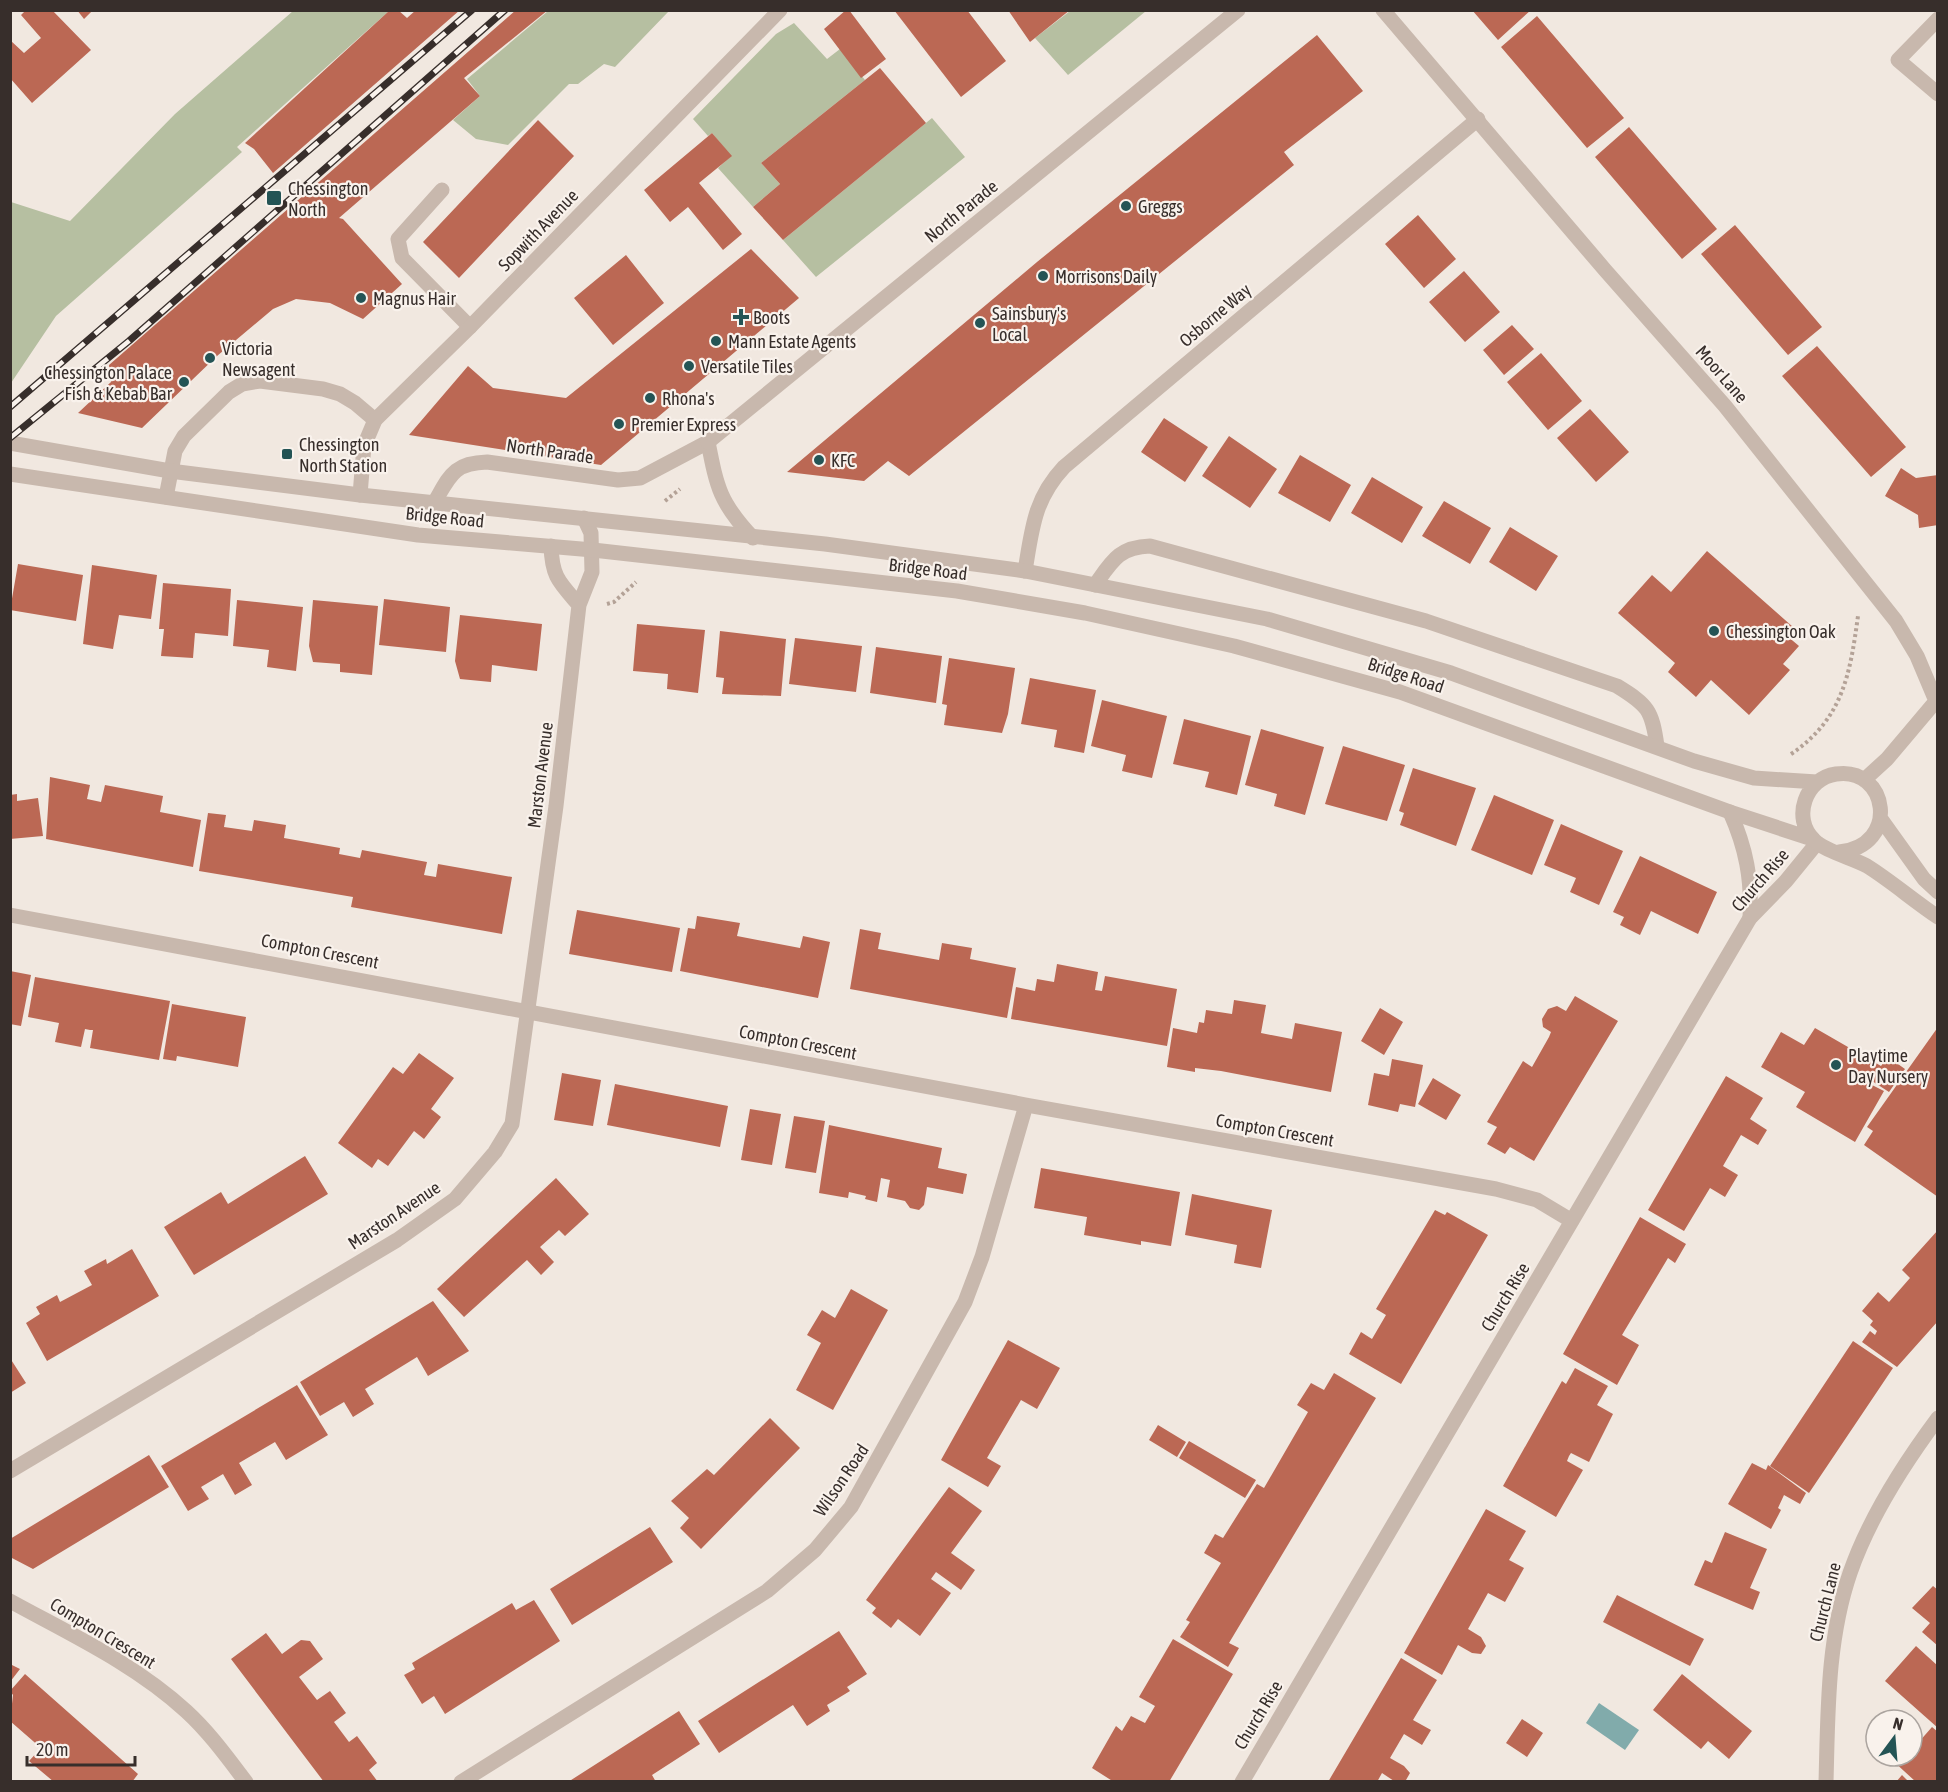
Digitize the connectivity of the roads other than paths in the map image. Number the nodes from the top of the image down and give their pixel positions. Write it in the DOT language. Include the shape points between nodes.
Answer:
graph roads {
  1 [pos="780,10"];
  2 [pos="1238,10"];
  3 [pos="1383,10"];
  4 [pos="1938,19"];
  5 [pos="1938,94"];
  6 [pos="1478,119"];
  7 [pos="442,190"];
  8 [pos="470,327"];
  9 [pos="375,420"];
  10 [pos="708,442"];
  11 [pos="10,443"];
  12 [pos="170,471"];
  13 [pos="10,474"];
  14 [pos="360,495"];
  15 [pos="166,497"];
  16 [pos="434,503"];
  17 [pos="584,518"];
  18 [pos="753,538"];
  19 [pos="551,546"];
  20 [pos="593,550"];
  21 [pos="1025,571"];
  22 [pos="1095,585"];
  23 [pos="579,605"];
  24 [pos="1937,701"];
  25 [pos="1657,746"];
  26 [pos="1864,780"];
  27 [pos="1817,782"];
  28 [pos="1730,812"];
  29 [pos="1881,819"];
  30 [pos="1815,841"];
  31 [pos="1839,852"];
  32 [pos="1938,892"];
  33 [pos="10,915"];
  34 [pos="1938,917"];
  35 [pos="1750,918"];
  36 [pos="528,1011"];
  37 [pos="1026,1105"];
  38 [pos="1572,1221"];
  39 [pos="1938,1418"];
  40 [pos="10,1471"];
  41 [pos="10,1600"];
  42 [pos="246,1782"];
  43 [pos="461,1782"];
  44 [pos="1242,1782"];
  45 [pos="1826,1782"];
  1 -- 8 [label="street, Sopwith Avenue"];
  2 -- 10 [label="street, North Parade"];
  3 -- 6 [label="street, Moor Lane"];
  4 -- 5 [label="street" via="1898,60"];
  6 -- 21 [label="street, Osborne Way" via="1064,467 1048,485 1036,509"];
  6 -- 24 [label="street, Moor Lane" via="1725,406 1864,579 1917,656"];
  7 -- 8 [label="street" via="399,239 402,258"];
  8 -- 9 [label="street, Sopwith Avenue"];
  9 -- 12 [label="street" via="340,394 322,389 260,381 242,384 184,436"];
  9 -- 14 [label="street, Sopwith Avenue" via="364,446"];
  10 -- 16 [label="street, North Parade" via="640,478 618,480 472,463 450,476"];
  10 -- 18 [label="street" via="722,499"];
  11 -- 12 [label="street, Bridge Road"];
  12 -- 14 [label="street, Bridge Road"];
  12 -- 15 [label="street"];
  13 -- 15 [label="street, Bridge Road"];
  14 -- 16 [label="street, Bridge Road"];
  15 -- 19 [label="street, Bridge Road" via="418,535"];
  16 -- 17 [label="street, Bridge Road"];
  17 -- 18 [label="street, Bridge Road"];
  17 -- 20 [label="street, Marston Avenue"];
  18 -- 21 [label="street, Bridge Road"];
  19 -- 20 [label="street, Bridge Road"];
  19 -- 23 [label="street" via="555,578"];
  20 -- 23 [label="street, Marston Avenue" via="592,572"];
  20 -- 28 [label="street, Bridge Road" via="957,591 1234,645 1400,692"];
  21 -- 22 [label="street, Bridge Road"];
  22 -- 25 [label="street, Bridge Road" via="1302,629 1451,673"];
  22 -- 25 [label="street" via="1113,558 1132,547 1149,546 1426,621 1617,686 1643,702 1653,722"];
  23 -- 36 [label="street, Marston Avenue"];
  24 -- 26 [label="street, Moor Lane"];
  25 -- 27 [label="street, Bridge Road" via="1754,778"];
  26 -- 27 [label="street" via="1835,774"];
  26 -- 29 [label="street" via="1875,790 1881,804"];
  27 -- 30 [label="street" via="1807,794 1803,809 1804,825"];
  28 -- 30 [label="street, Bridge Road"];
  28 -- 35 [label="street" via="1748,862"];
  29 -- 31 [label="street" via="1867,844 1854,851"];
  29 -- 32 [label="street" via="1924,879"];
  30 -- 31 [label="street"];
  30 -- 35 [label="street, Church Rise" via="1786,881"];
  31 -- 34 [label="street" via="1868,867"];
  33 -- 36 [label="street, Compton Crescent"];
  35 -- 38 [label="street, Church Rise"];
  36 -- 37 [label="street, Compton Crescent"];
  36 -- 40 [label="street, Marston Avenue" via="512,1124 495,1152 455,1199 398,1240"];
  37 -- 38 [label="street, Compton Crescent" via="1496,1189 1537,1200"];
  37 -- 43 [label="street, Wilson Road" via="965,1302 851,1507 815,1550 767,1591"];
  38 -- 44 [label="street, Church Rise"];
  39 -- 45 [label="street, Church Lane" via="1875,1516 1850,1573 1829,1680"];
  41 -- 42 [label="street, Compton Crescent" via="124,1664 185,1710 218,1744"];
}
